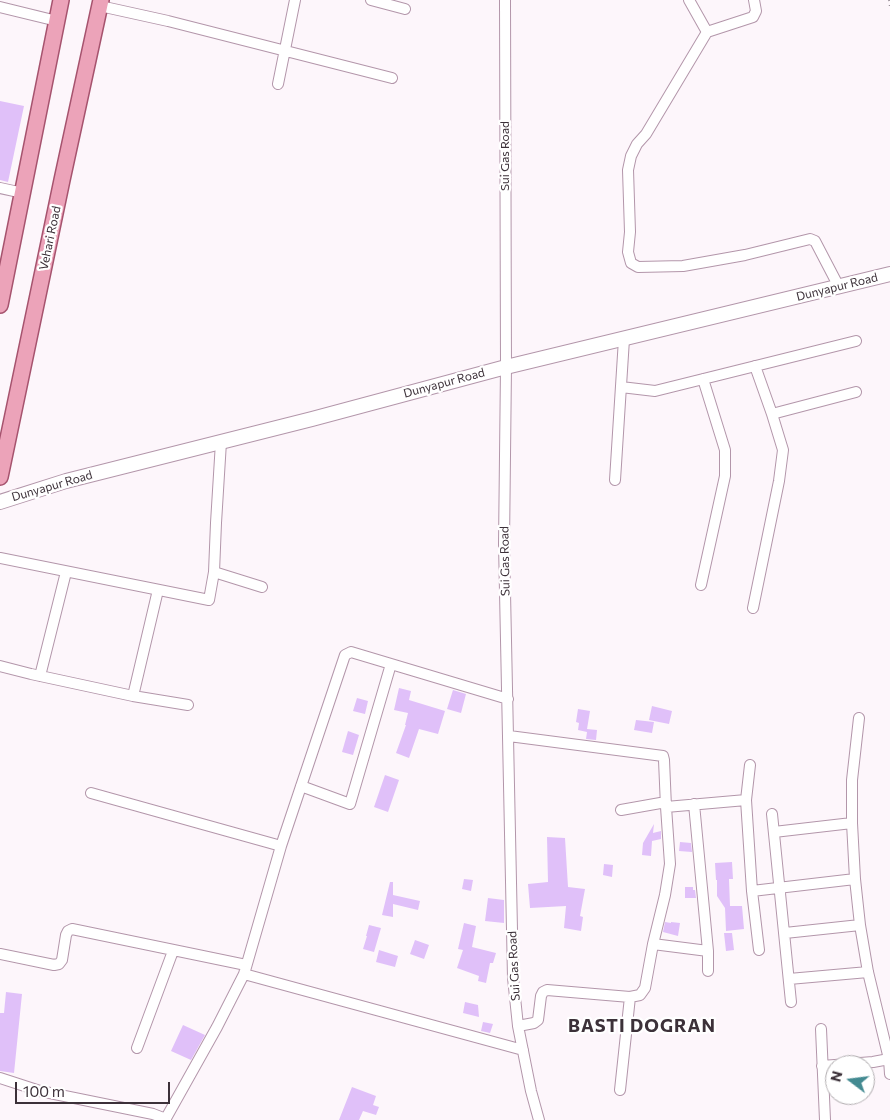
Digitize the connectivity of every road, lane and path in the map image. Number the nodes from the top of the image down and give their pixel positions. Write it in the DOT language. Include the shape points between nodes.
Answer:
graph roads {
  1 [pos="62,0"];
  2 [pos="295,0"];
  3 [pos="371,0"];
  4 [pos="505,0"];
  5 [pos="689,0"];
  6 [pos="754,0"];
  7 [pos="889,0"];
  8 [pos="101,3"];
  9 [pos="0,6"];
  10 [pos="890,6"];
  11 [pos="405,8"];
  12 [pos="57,20"];
  13 [pos="708,32"];
  14 [pos="284,50"];
  15 [pos="392,78"];
  16 [pos="278,84"];
  17 [pos="0,188"];
  18 [pos="23,194"];
  19 [pos="890,274"];
  20 [pos="839,287"];
  21 [pos="0,302"];
  22 [pos="624,339"];
  23 [pos="856,341"];
  24 [pos="755,366"];
  25 [pos="506,367"];
  26 [pos="703,379"];
  27 [pos="621,387"];
  28 [pos="856,392"];
  29 [pos="772,414"];
  30 [pos="221,442"];
  31 [pos="0,477"];
  32 [pos="615,480"];
  33 [pos="0,502"];
  34 [pos="0,558"];
  35 [pos="66,572"];
  36 [pos="214,572"];
  37 [pos="701,586"];
  38 [pos="262,587"];
  39 [pos="158,590"];
  40 [pos="753,608"];
  41 [pos="391,664"];
  42 [pos="0,666"];
  43 [pos="40,676"];
  44 [pos="133,696"];
  45 [pos="508,699"];
  46 [pos="188,705"];
  47 [pos="859,718"];
  48 [pos="509,736"];
  49 [pos="750,765"];
  50 [pos="301,786"];
  51 [pos="91,793"];
  52 [pos="746,800"];
  53 [pos="666,804"];
  54 [pos="694,804"];
  55 [pos="620,810"];
  56 [pos="772,814"];
  57 [pos="852,823"];
  58 [pos="774,832"];
  59 [pos="281,846"];
  60 [pos="855,879"];
  61 [pos="780,887"];
  62 [pos="752,890"];
  63 [pos="860,925"];
  64 [pos="784,933"];
  65 [pos="653,944"];
  66 [pos="759,950"];
  67 [pos="173,951"];
  68 [pos="708,951"];
  69 [pos="0,954"];
  70 [pos="245,970"];
  71 [pos="708,971"];
  72 [pos="868,972"];
  73 [pos="789,979"];
  74 [pos="630,997"];
  75 [pos="791,1002"];
  76 [pos="518,1026"];
  77 [pos="821,1029"];
  78 [pos="137,1048"];
  79 [pos="523,1050"];
  80 [pos="889,1059"];
  81 [pos="822,1066"];
  82 [pos="890,1074"];
  83 [pos="0,1078"];
  84 [pos="620,1090"];
  85 [pos="166,1119"];
  86 [pos="539,1120"];
  87 [pos="824,1120"];
  1 -- 12 [label="main road"];
  2 -- 14 [label="street"];
  3 -- 11 [label="street"];
  4 -- 25 [label="street, Sui Gas Road"];
  5 -- 13 [label="street"];
  6 -- 13 [label="street" via="756,11 752,17"];
  7 -- 10 [label="path"];
  8 -- 14 [label="street"];
  8 -- 31 [label="main road, Vehari Road"];
  9 -- 12 [label="street"];
  12 -- 18 [label="main road"];
  13 -- 20 [label="street" via="631,156 628,170 628,252 631,263 638,267 683,266 810,239 815,241"];
  14 -- 15 [label="street"];
  14 -- 16 [label="street"];
  17 -- 18 [label="street"];
  18 -- 21 [label="main road"];
  19 -- 20 [label="street, Dunyapur Road"];
  20 -- 22 [label="street, Dunyapur Road"];
  22 -- 25 [label="street, Dunyapur Road"];
  22 -- 27 [label="street"];
  23 -- 24 [label="street"];
  24 -- 26 [label="street"];
  24 -- 29 [label="street"];
  25 -- 30 [label="street, Dunyapur Road"];
  25 -- 45 [label="street, Sui Gas Road" via="504,544"];
  26 -- 27 [label="street" via="655,391"];
  26 -- 37 [label="street" via="725,450 725,476"];
  27 -- 32 [label="street"];
  28 -- 29 [label="street"];
  29 -- 40 [label="street" via="783,450"];
  30 -- 33 [label="street, Dunyapur Road" via="66,481"];
  30 -- 36 [label="street"];
  34 -- 35 [label="street"];
  35 -- 39 [label="street"];
  35 -- 43 [label="street"];
  36 -- 38 [label="street"];
  36 -- 39 [label="street" via="209,600"];
  39 -- 44 [label="street"];
  41 -- 45 [label="street"];
  41 -- 50 [label="street" via="351,652 345,655"];
  41 -- 50 [label="street" via="350,804"];
  42 -- 43 [label="street"];
  43 -- 44 [label="street"];
  44 -- 46 [label="street"];
  45 -- 48 [label="street, Sui Gas Road"];
  47 -- 57 [label="street" via="852,780"];
  48 -- 53 [label="street" via="659,754 664,760"];
  48 -- 76 [label="street, Sui Gas Road" via="513,978"];
  49 -- 52 [label="street"];
  50 -- 59 [label="street"];
  51 -- 59 [label="street"];
  52 -- 54 [label="street"];
  52 -- 62 [label="street"];
  53 -- 54 [label="street"];
  53 -- 55 [label="street"];
  53 -- 65 [label="street" via="670,864"];
  54 -- 68 [label="street"];
  56 -- 58 [label="street"];
  57 -- 58 [label="street"];
  57 -- 60 [label="street"];
  58 -- 61 [label="street"];
  59 -- 70 [label="street"];
  60 -- 61 [label="street"];
  60 -- 63 [label="street"];
  61 -- 62 [label="street"];
  61 -- 64 [label="street"];
  62 -- 66 [label="street"];
  63 -- 64 [label="street"];
  63 -- 72 [label="street"];
  64 -- 73 [label="street"];
  65 -- 68 [label="street"];
  65 -- 74 [label="street" via="645,988 640,995"];
  67 -- 69 [label="street" via="72,930 66,935 59,964"];
  67 -- 70 [label="street"];
  67 -- 78 [label="street"];
  68 -- 71 [label="street"];
  70 -- 79 [label="street"];
  70 -- 85 [label="street"];
  72 -- 73 [label="street"];
  72 -- 80 [label="street"];
  73 -- 75 [label="street"];
  74 -- 76 [label="street" via="547,990 541,996 538,1020"];
  74 -- 84 [label="street"];
  76 -- 79 [label="street, Sui Gas Road"];
  77 -- 81 [label="street"];
  79 -- 86 [label="street, Sui Gas Road"];
  80 -- 81 [label="street"];
  80 -- 82 [label="street"];
  81 -- 87 [label="street"];
  83 -- 85 [label="street" via="40,1091"];
}
